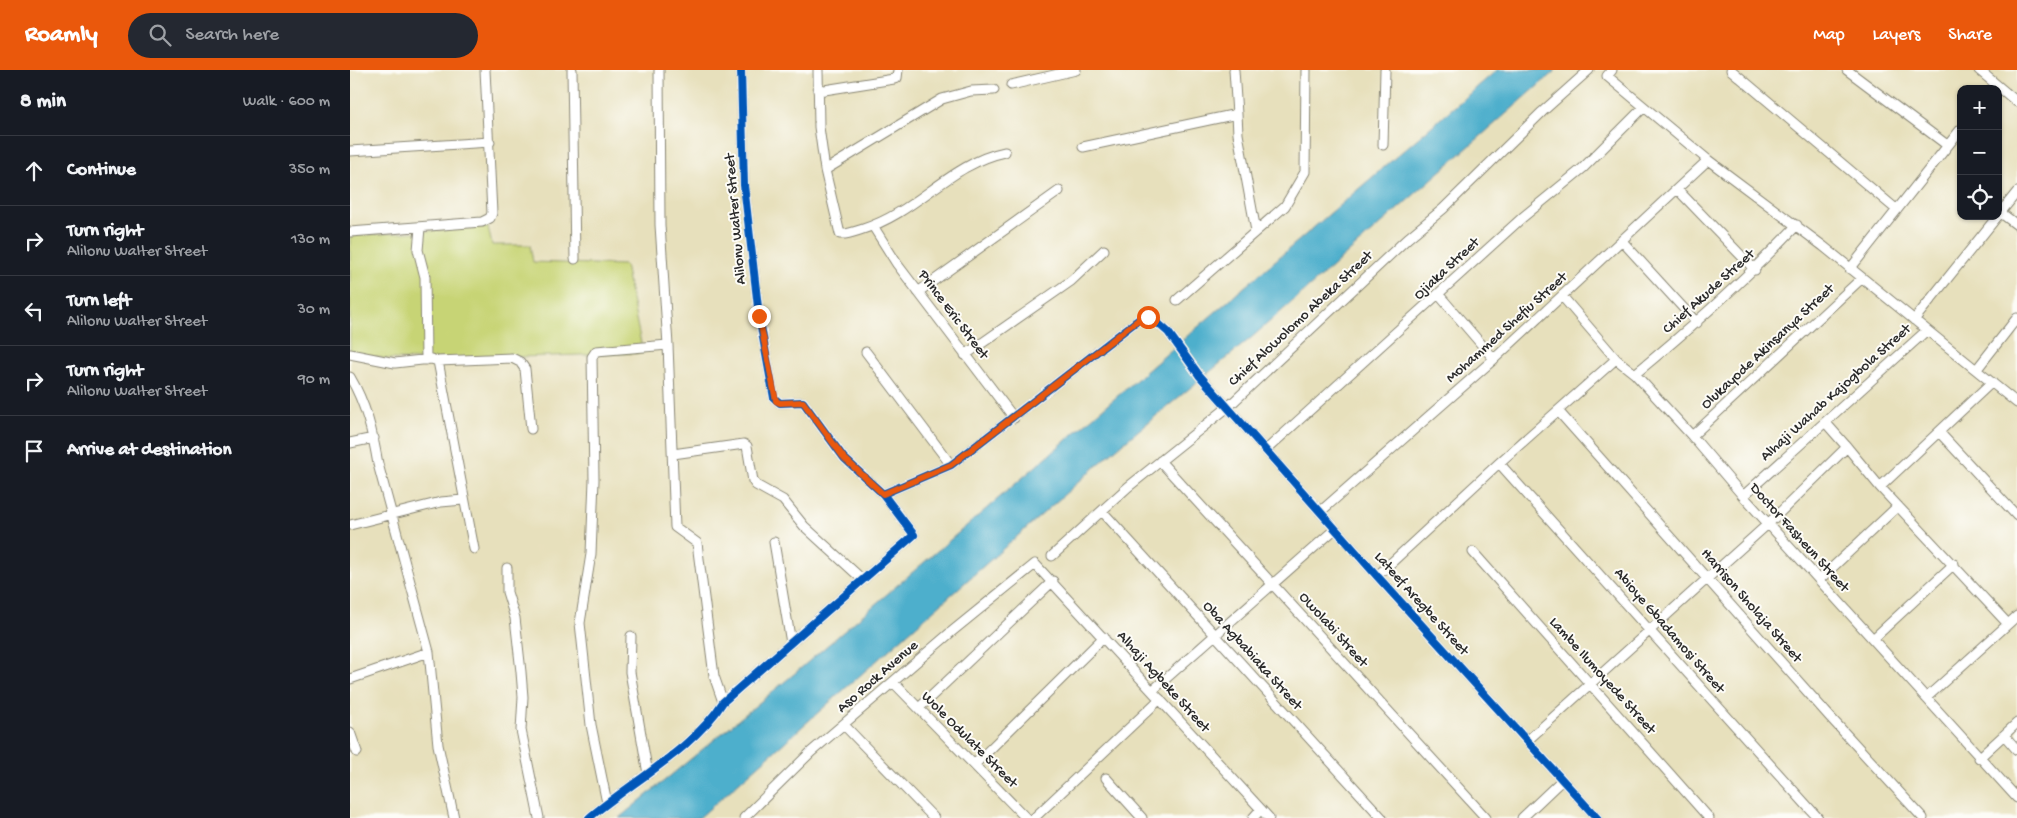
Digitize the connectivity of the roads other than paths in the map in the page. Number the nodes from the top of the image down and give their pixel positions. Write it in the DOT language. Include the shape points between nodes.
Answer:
graph roads {
  1 [pos="485,70"];
  2 [pos="572,70"];
  3 [pos="659,70"];
  4 [pos="741,70"];
  5 [pos="818,70"];
  6 [pos="898,70"];
  7 [pos="1076,70"];
  8 [pos="1234,70"];
  9 [pos="1306,70"];
  10 [pos="1385,70"];
  11 [pos="1589,70"];
  12 [pos="1731,70"];
  13 [pos="1847,70"];
  14 [pos="1979,70"];
  15 [pos="1606,72"];
  16 [pos="1011,85"];
  17 [pos="1995,85"];
  18 [pos="994,90"];
  19 [pos="818,91"];
  20 [pos="2002,91"];
  21 [pos="2017,102"];
  22 [pos="1644,107"];
  23 [pos="1237,114"];
  24 [pos="1960,130"];
  25 [pos="490,142"];
  26 [pos="1383,145"];
  27 [pos="1947,145"];
  28 [pos="1083,147"];
  29 [pos="350,151"];
  30 [pos="1005,152"];
  31 [pos="1708,160"];
  32 [pos="825,170"];
  33 [pos="1677,189"];
  34 [pos="1059,191"];
  35 [pos="2017,192"];
  36 [pos="1897,210"];
  37 [pos="2002,212"];
  38 [pos="2002,214"];
  39 [pos="1995,220"];
  40 [pos="2017,225"];
  41 [pos="873,226"];
  42 [pos="1797,226"];
  43 [pos="420,228"];
  44 [pos="1256,231"];
  45 [pos="350,232"];
  46 [pos="1622,241"];
  47 [pos="1104,250"];
  48 [pos="575,259"];
  49 [pos="1850,269"];
  50 [pos="1755,270"];
  51 [pos="1861,279"];
  52 [pos="918,292"];
  53 [pos="1439,296"];
  54 [pos="1562,296"];
  55 [pos="1177,300"];
  56 [pos="2017,318"];
  57 [pos="1914,320"];
  58 [pos="1698,323"];
  59 [pos="1926,330"];
  60 [pos="668,345"];
  61 [pos="866,352"];
  62 [pos="350,354"];
  63 [pos="965,355"];
  64 [pos="1494,359"];
  65 [pos="426,360"];
  66 [pos="1616,360"];
  67 [pos="438,361"];
  68 [pos="1977,369"];
  69 [pos="1635,374"];
  70 [pos="350,378"];
  71 [pos="1992,382"];
  72 [pos="2017,403"];
  73 [pos="1228,407"];
  74 [pos="1559,412"];
  75 [pos="1014,418"];
  76 [pos="1824,422"];
  77 [pos="531,429"];
  78 [pos="1939,432"];
  79 [pos="1692,436"];
  80 [pos="374,438"];
  81 [pos="350,443"];
  82 [pos="1847,448"];
  83 [pos="1266,450"];
  84 [pos="673,454"];
  85 [pos="1160,461"];
  86 [pos="1499,463"];
  87 [pos="951,465"];
  88 [pos="1880,486"];
  89 [pos="883,494"];
  90 [pos="1743,496"];
  91 [pos="463,500"];
  92 [pos="1898,506"];
  93 [pos="1102,511"];
  94 [pos="1320,512"];
  95 [pos="392,515"];
  96 [pos="2017,516"];
  97 [pos="1769,524"];
  98 [pos="350,525"];
  99 [pos="1335,529"];
  100 [pos="774,542"];
  101 [pos="474,549"];
  102 [pos="1473,552"];
  103 [pos="1052,556"];
  104 [pos="1036,564"];
  105 [pos="1954,564"];
  106 [pos="507,568"];
  107 [pos="1377,576"];
  108 [pos="1707,578"];
  109 [pos="862,580"];
  110 [pos="1819,580"];
  111 [pos="1053,581"];
  112 [pos="1272,583"];
  113 [pos="2017,616"];
  114 [pos="2008,624"];
  115 [pos="1650,630"];
  116 [pos="1214,635"];
  117 [pos="631,636"];
  118 [pos="1104,637"];
  119 [pos="1873,639"];
  120 [pos="791,643"];
  121 [pos="429,652"];
  122 [pos="350,679"];
  123 [pos="893,682"];
  124 [pos="1590,683"];
  125 [pos="1153,690"];
  126 [pos="1926,698"];
  127 [pos="1160,699"];
  128 [pos="723,702"];
  129 [pos="919,708"];
  130 [pos="2017,723"];
  131 [pos="844,726"];
  132 [pos="350,732"];
  133 [pos="2004,736"];
  134 [pos="1528,740"];
  135 [pos="2017,750"];
  136 [pos="357,752"];
  137 [pos="1979,758"];
  138 [pos="975,764"];
  139 [pos="648,774"];
  140 [pos="1106,778"];
  141 [pos="1562,780"];
  142 [pos="2017,798"];
  143 [pos="607,803"];
  144 [pos="1261,809"];
  145 [pos="454,818"];
  146 [pos="539,818"];
  147 [pos="589,818"];
  148 [pos="744,818"];
  149 [pos="934,818"];
  150 [pos="1026,818"];
  151 [pos="1034,818"];
  152 [pos="1142,818"];
  153 [pos="1253,818"];
  154 [pos="1269,818"];
  155 [pos="1382,818"];
  156 [pos="1486,818"];
  157 [pos="1522,818"];
  158 [pos="1597,818"];
  159 [pos="1710,818"];
  160 [pos="1818,818"];
  161 [pos="1923,818"];
  1 -- 25 [label="street"];
  2 -- 48 [label="street"];
  3 -- 60 [label="street" via="660,226"];
  4 -- 89 [label="street, Alilonu Walter Street" via="744,185 759,316 774,398 780,403 803,402 844,458"];
  5 -- 19 [label="street"];
  6 -- 19 [label="street" via="894,79"];
  7 -- 16 [label="street"];
  8 -- 23 [label="street"];
  9 -- 44 [label="street" via="1305,172 1285,206"];
  10 -- 26 [label="street"];
  11 -- 73 [label="street, Chief Alowolomo Abeka Street"];
  12 -- 36 [label="street"];
  13 -- 27 [label="street"];
  14 -- 17 [label="street"];
  15 -- 22 [label="street"];
  18 -- 32 [label="street" via="971,91 942,98"];
  19 -- 32 [label="street"];
  20 -- 21 [label="street"];
  22 -- 31 [label="street"];
  22 -- 53 [label="street, Ojiaka Street" via="1583,168 1523,217"];
  23 -- 28 [label="street"];
  23 -- 44 [label="street"];
  24 -- 27 [label="street"];
  25 -- 29 [label="street"];
  25 -- 43 [label="street" via="490,218 482,222"];
  27 -- 36 [label="street"];
  30 -- 41 [label="street" via="989,155 951,175 900,212"];
  31 -- 33 [label="street, Mohammed Shefiu Street"];
  31 -- 42 [label="street"];
  32 -- 41 [label="street" via="838,232 844,234"];
  33 -- 46 [label="street, Mohammed Shefiu Street"];
  33 -- 50 [label="street"];
  34 -- 52 [label="street"];
  35 -- 37 [label="street"];
  36 -- 49 [label="street"];
  38 -- 40 [label="street"];
  39 -- 57 [label="street"];
  41 -- 52 [label="street, Prince Eric Street"];
  42 -- 49 [label="street"];
  42 -- 50 [label="street, Chief Akude Street"];
  43 -- 45 [label="street"];
  43 -- 65 [label="street" via="418,250 425,277"];
  44 -- 55 [label="street"];
  46 -- 54 [label="street, Mohammed Shefiu Street"];
  46 -- 58 [label="street"];
  47 -- 63 [label="street" via="1071,281"];
  49 -- 51 [label="street"];
  50 -- 58 [label="street, Chief Akude Street"];
  51 -- 57 [label="street"];
  51 -- 79 [label="street, Olukayode Akinsanya Street"];
  52 -- 63 [label="street, Prince Eric Street"];
  53 -- 64 [label="street"];
  53 -- 83 [label="street, Ojiaka Street"];
  54 -- 64 [label="street, Mohammed Shefiu Street"];
  54 -- 66 [label="street, Doctor Fasheun Street"];
  56 -- 68 [label="street"];
  57 -- 59 [label="street"];
  58 -- 69 [label="street, Chief Akude Street"];
  59 -- 68 [label="street"];
  59 -- 76 [label="street, Alhaji Wahab Kajogbola Street"];
  60 -- 84 [label="street"];
  60 -- 143 [label="street" via="593,354 591,545 580,624 591,725"];
  61 -- 87 [label="street"];
  62 -- 65 [label="street" via="395,363"];
  63 -- 75 [label="street, Prince Eric Street"];
  64 -- 94 [label="street, Mohammed Shefiu Street"];
  65 -- 67 [label="street"];
  66 -- 69 [label="street, Doctor Fasheun Street"];
  66 -- 74 [label="street"];
  67 -- 77 [label="street" via="512,358 520,362 525,369"];
  67 -- 91 [label="street"];
  68 -- 71 [label="street"];
  69 -- 79 [label="street, Doctor Fasheun Street"];
  70 -- 80 [label="street" via="359,393"];
  71 -- 72 [label="street"];
  71 -- 78 [label="street"];
  73 -- 75 [label="street, Lateef Aregbe Street" via="1168,332 1152,318 1142,317"];
  73 -- 83 [label="street, Lateef Aregbe Street"];
  73 -- 85 [label="street, Chief Alowolomo Abeka Street"];
  74 -- 86 [label="street"];
  74 -- 108 [label="street, Harrison Sholaja Street"];
  75 -- 87 [label="street, Lateef Aregbe Street"];
  76 -- 82 [label="street"];
  76 -- 90 [label="street, Alhaji Wahab Kajogbola Street"];
  78 -- 88 [label="street"];
  78 -- 96 [label="street"];
  79 -- 90 [label="street, Doctor Fasheun Street"];
  80 -- 81 [label="street"];
  80 -- 95 [label="street"];
  82 -- 88 [label="street"];
  82 -- 97 [label="street"];
  83 -- 94 [label="street, Lateef Aregbe Street"];
  84 -- 109 [label="street" via="747,446 756,486 782,500 804,526"];
  84 -- 128 [label="street" via="675,527 697,542 713,668"];
  85 -- 93 [label="street, Chief Alowolomo Abeka Street"];
  85 -- 112 [label="street, Owolabi Street"];
  86 -- 107 [label="street"];
  86 -- 115 [label="street, Abioye Gbadamosi Street"];
  87 -- 89 [label="street, Lateef Aregbe Street"];
  88 -- 92 [label="street"];
  89 -- 109 [label="street, Alilonu Walter Street" via="914,535"];
  90 -- 97 [label="street, Doctor Fasheun Street"];
  91 -- 95 [label="street" via="441,502"];
  91 -- 101 [label="street"];
  92 -- 105 [label="street"];
  92 -- 110 [label="street"];
  93 -- 103 [label="street, Chief Alowolomo Abeka Street"];
  93 -- 116 [label="street, Oba Agbabiaka Street"];
  94 -- 99 [label="street, Lateef Aregbe Street"];
  95 -- 98 [label="street"];
  95 -- 121 [label="street"];
  97 -- 108 [label="street"];
  97 -- 110 [label="street, Doctor Fasheun Street"];
  99 -- 107 [label="street, Lateef Aregbe Street"];
  99 -- 112 [label="street"];
  100 -- 120 [label="street"];
  102 -- 124 [label="street, Lambe Ilumoyede Street"];
  104 -- 111 [label="street, Alhaji Agbeke Street"];
  104 -- 123 [label="street, Aso Rock Avenue"];
  105 -- 114 [label="street"];
  105 -- 119 [label="street"];
  106 -- 146 [label="street" via="507,592 515,618 521,672 521,730"];
  107 -- 134 [label="street, Lateef Aregbe Street"];
  108 -- 115 [label="street"];
  108 -- 161 [label="street, Harrison Sholaja Street"];
  109 -- 120 [label="street"];
  110 -- 119 [label="street, Doctor Fasheun Street"];
  111 -- 118 [label="street, Alhaji Agbeke Street"];
  111 -- 129 [label="street"];
  112 -- 116 [label="street"];
  112 -- 156 [label="street, Owolabi Street"];
  113 -- 114 [label="street"];
  114 -- 126 [label="street"];
  115 -- 124 [label="street"];
  115 -- 160 [label="street, Abioye Gbadamosi Street"];
  116 -- 125 [label="street"];
  116 -- 155 [label="street, Oba Agbabiaka Street"];
  117 -- 139 [label="street" via="630,672"];
  118 -- 125 [label="street, Alhaji Agbeke Street"];
  118 -- 138 [label="street"];
  119 -- 126 [label="street, Doctor Fasheun Street"];
  120 -- 128 [label="street"];
  121 -- 122 [label="street"];
  121 -- 145 [label="street" via="438,745"];
  123 -- 129 [label="street, Wole Odulate Street"];
  123 -- 131 [label="street, Aso Rock Avenue"];
  124 -- 134 [label="street"];
  124 -- 159 [label="street, Lambe Ilumoyede Street"];
  125 -- 127 [label="street, Alhaji Agbeke Street"];
  126 -- 137 [label="street, Doctor Fasheun Street"];
  127 -- 144 [label="street, Alhaji Agbeke Street"];
  127 -- 151 [label="street"];
  128 -- 139 [label="street" via="710,721"];
  129 -- 138 [label="street, Wole Odulate Street"];
  130 -- 133 [label="street"];
  131 -- 148 [label="street, Aso Rock Avenue" via="811,752"];
  131 -- 149 [label="street"];
  132 -- 136 [label="street"];
  133 -- 135 [label="street"];
  133 -- 137 [label="street"];
  134 -- 141 [label="street, Lateef Aregbe Street"];
  137 -- 142 [label="street, Doctor Fasheun Street"];
  138 -- 150 [label="street, Wole Odulate Street"];
  139 -- 143 [label="street"];
  140 -- 152 [label="street"];
  141 -- 157 [label="street"];
  141 -- 158 [label="street, Lateef Aregbe Street"];
  143 -- 147 [label="street"];
  144 -- 153 [label="street"];
  144 -- 154 [label="street, Alhaji Agbeke Street"];
}
